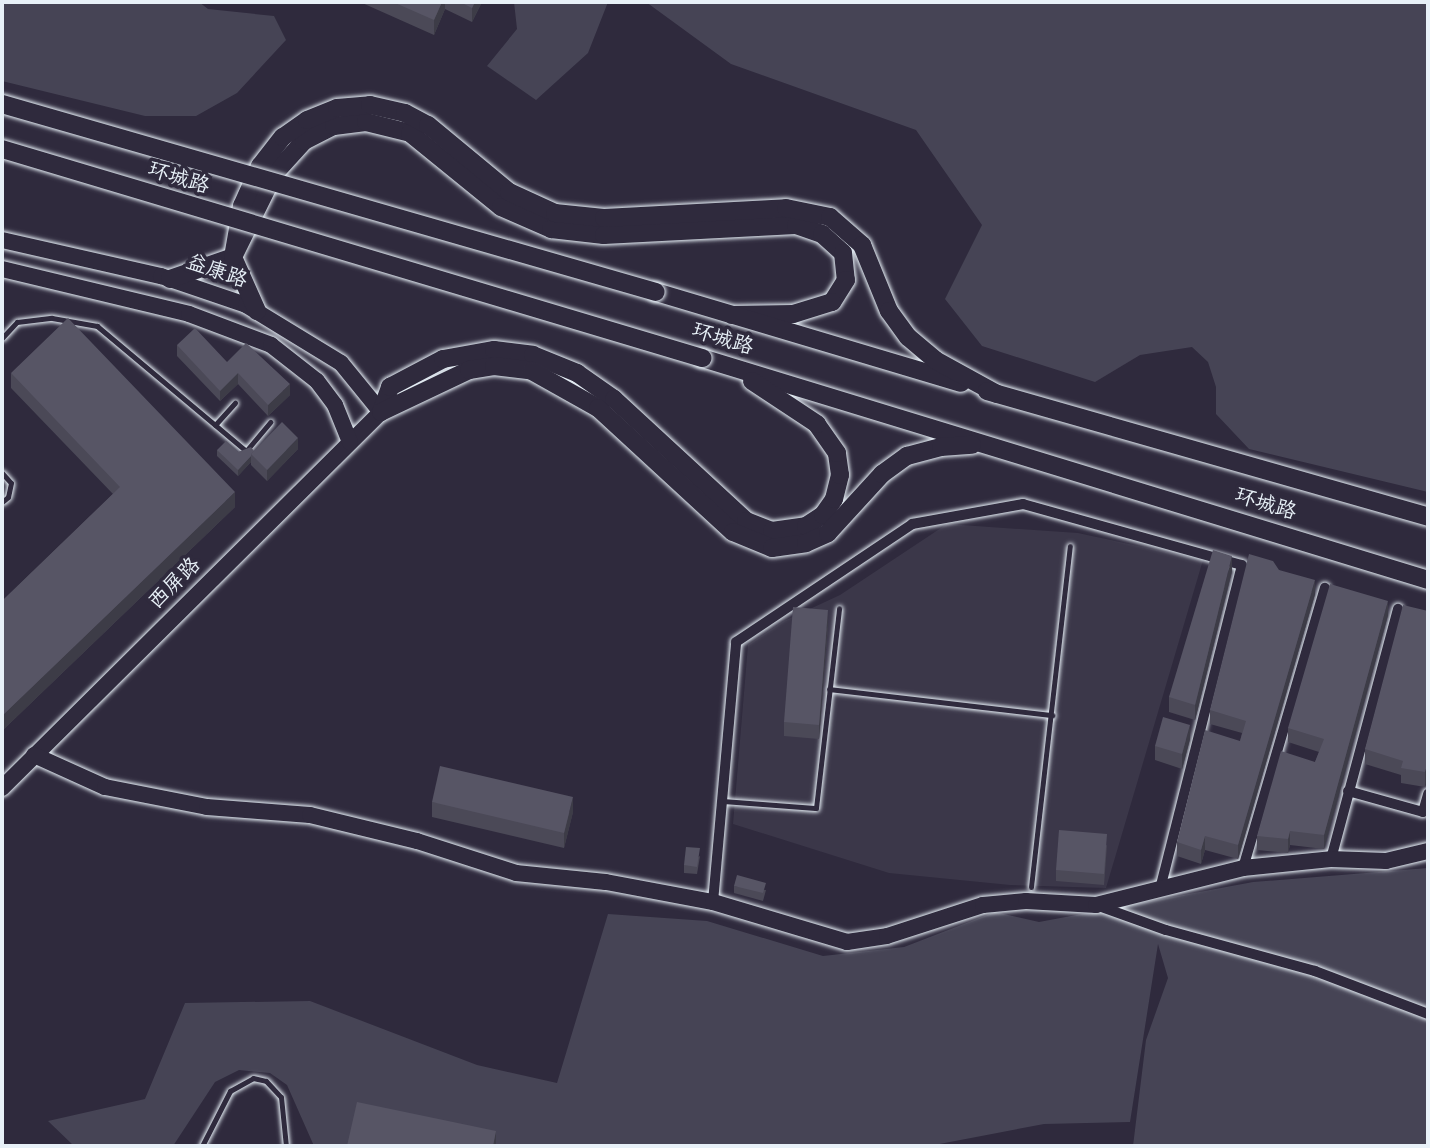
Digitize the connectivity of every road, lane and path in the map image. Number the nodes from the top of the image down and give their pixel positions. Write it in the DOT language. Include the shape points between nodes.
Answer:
graph roads {
  1 [pos="2,104"];
  2 [pos="2,149"];
  3 [pos="2,240"];
  4 [pos="233,257"];
  5 [pos="2,269"];
  6 [pos="170,279"];
  7 [pos="257,311"];
  8 [pos="732,315"];
  9 [pos="2,338"];
  10 [pos="721,365"];
  11 [pos="997,394"];
  12 [pos="235,403"];
  13 [pos="381,412"];
  14 [pos="270,422"];
  15 [pos="215,425"];
  16 [pos="350,442"];
  17 [pos="994,447"];
  18 [pos="2,473"];
  19 [pos="2,502"];
  20 [pos="1428,517"];
  21 [pos="1070,546"];
  22 [pos="1428,579"];
  23 [pos="1337,592"];
  24 [pos="1386,606"];
  25 [pos="839,608"];
  26 [pos="829,689"];
  27 [pos="1052,715"];
  28 [pos="34,755"];
  29 [pos="4,781"];
  30 [pos="1348,791"];
  31 [pos="1428,794"];
  32 [pos="719,801"];
  33 [pos="1428,851"];
  34 [pos="1331,859"];
  35 [pos="1243,868"];
  36 [pos="1161,885"];
  37 [pos="1031,887"];
  38 [pos="713,902"];
  39 [pos="1096,905"];
  40 [pos="1428,1014"];
  41 [pos="202,1146"];
  42 [pos="286,1146"];
  1 -- 8 [label="main road, 环城路, bridge"];
  2 -- 10 [label="main road, 环城路, bridge"];
  3 -- 6 [label="street, 益康路"];
  4 -- 6 [label="main road"];
  4 -- 7 [label="main road"];
  4 -- 8 [label="main road" via="274,174 294,149 334,126 378,123 419,139 501,207 551,229 604,235 796,225 822,234 843,253 848,270 845,285 826,305 793,314"];
  4 -- 11 [label="main road" via="247,192 278,142 299,124 326,111 380,106 428,125 509,192 555,214 604,218 786,208 830,217 862,245 889,311 908,337 945,367"];
  5 -- 16 [label="street" via="189,314 271,345 317,381 339,414"];
  6 -- 7 [label="street, 益康路"];
  7 -- 13 [label="street, 益康路" via="341,363"];
  8 -- 11 [label="main road, 环城路"];
  9 -- 15 [label="lane" via="17,323 52,318 97,326"];
  10 -- 13 [label="main road" via="804,414 834,446 839,487 815,522 778,531 746,522 614,399 577,373 533,355 494,349 443,359 390,387"];
  10 -- 17 [label="main road, 环城路"];
  11 -- 20 [label="main road, 环城路"];
  12 -- 15 [label="lane"];
  13 -- 16 [label="street, 西屏路"];
  13 -- 17 [label="main road" via="475,368 504,366 541,375 598,408 720,523 744,539 772,548 806,544 828,533 882,474 907,456 941,446"];
  14 -- 15 [label="lane" via="246,451"];
  16 -- 28 [label="street, 西屏路"];
  17 -- 22 [label="main road, 环城路"];
  18 -- 19 [label="lane" via="11,483"];
  21 -- 27 [label="lane"];
  23 -- 35 [label="street" via="1319,587"];
  24 -- 30 [label="street" via="1403,611"];
  25 -- 26 [label="lane"];
  26 -- 27 [label="lane"];
  26 -- 32 [label="lane" via="816,808"];
  27 -- 37 [label="lane"];
  28 -- 29 [label="street, 西屏路"];
  28 -- 38 [label="street" via="105,787 207,807 310,815 417,841 516,873 607,882"];
  30 -- 31 [label="street" via="1423,812"];
  30 -- 34 [label="street"];
  32 -- 36 [label="street" via="736,642 912,524 1023,503 1242,565"];
  32 -- 38 [label="street"];
  33 -- 34 [label="street" via="1386,861"];
  34 -- 35 [label="street"];
  35 -- 36 [label="street"];
  36 -- 39 [label="street"];
  38 -- 39 [label="street" via="847,942 887,936 983,905 1026,901"];
  39 -- 40 [label="street" via="1166,930 1315,971"];
  41 -- 42 [label="lane" via="230,1091 253,1078 272,1086 281,1097"];
}
